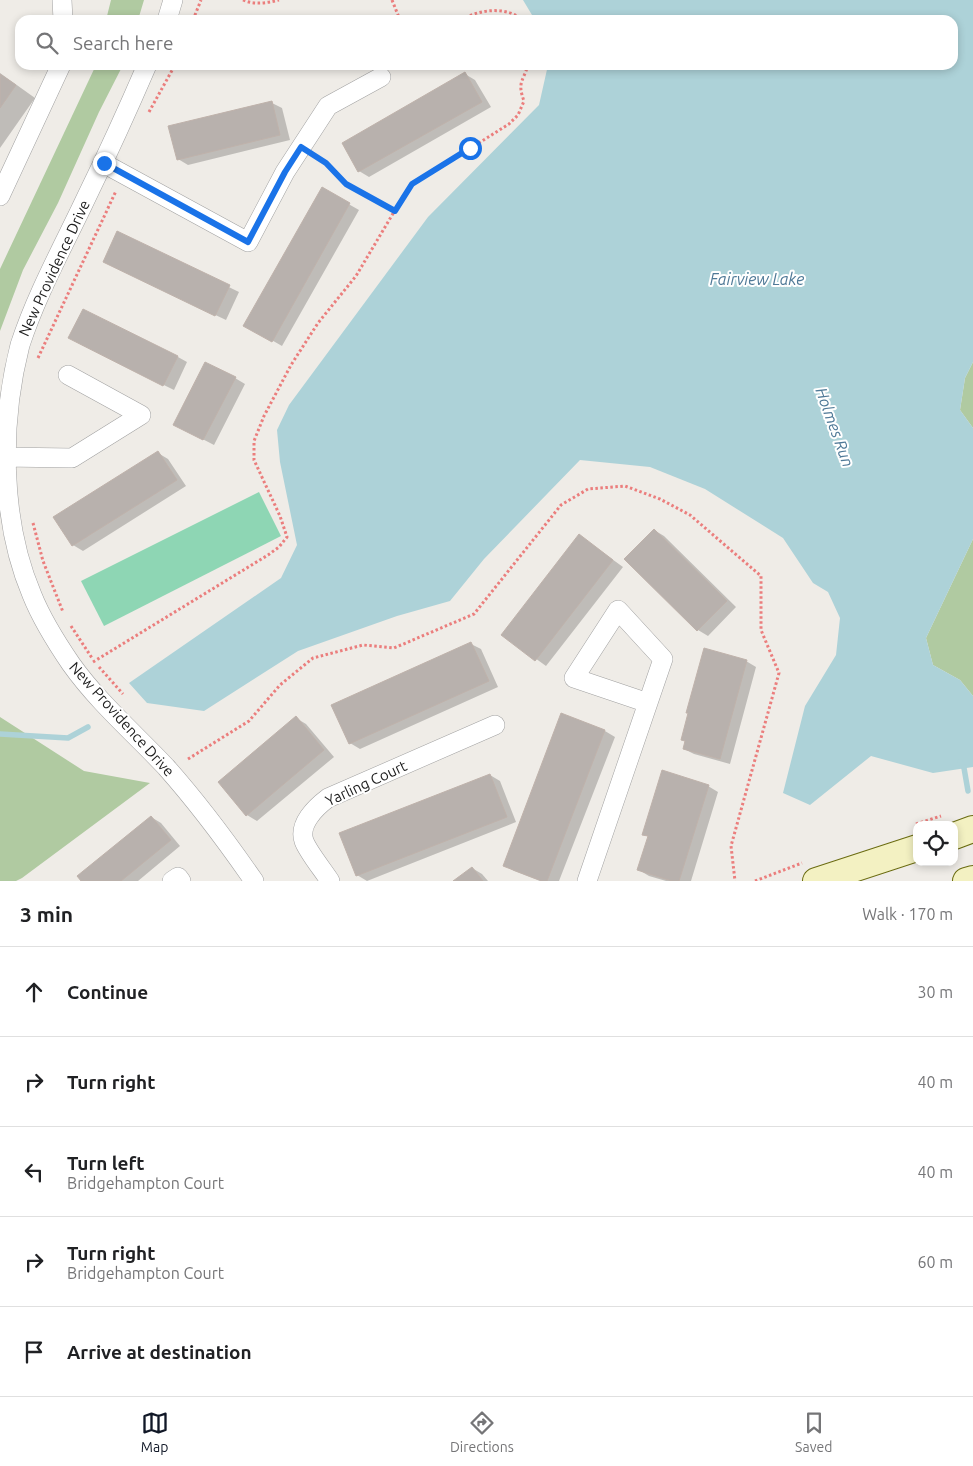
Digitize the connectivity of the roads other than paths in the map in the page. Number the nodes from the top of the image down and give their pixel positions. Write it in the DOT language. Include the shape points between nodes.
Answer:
graph roads {
  1 [pos="62,0"];
  2 [pos="173,0"];
  3 [pos="63,15"];
  4 [pos="168,15"];
  5 [pos="58,70"];
  6 [pos="145,70"];
  7 [pos="381,77"];
  8 [pos="104,163"];
  9 [pos="0,196"];
  10 [pos="68,375"];
  11 [pos="3,457"];
  12 [pos="648,703"];
  13 [pos="495,725"];
  14 [pos="973,829"];
  15 [pos="958,835"];
  16 [pos="913,849"];
  17 [pos="973,879"];
  18 [pos="172,881"];
  19 [pos="181,881"];
  20 [pos="254,881"];
  21 [pos="330,881"];
  22 [pos="587,881"];
  23 [pos="816,881"];
  24 [pos="966,881"];
  1 -- 3 [label="street"];
  2 -- 4 [label="street"];
  5 -- 9 [label="street"];
  6 -- 8 [label="street, New Providence Drive"];
  7 -- 8 [label="street" via="328,106 285,172 248,242"];
  8 -- 11 [label="street, New Providence Drive" via="33,309 19,347 9,386"];
  10 -- 11 [label="street" via="141,415 72,458"];
  11 -- 20 [label="street, New Providence Drive" via="7,510 22,568 31,595 49,630 104,704 199,806"];
  12 -- 12 [label="street" via="663,659 618,610 574,678"];
  12 -- 22 [label="street"];
  13 -- 21 [label="street, Yarling Court" via="328,798 315,808 306,822 304,840"];
  14 -- 15 [label="main road"];
  16 -- 23 [label="main road"];
  17 -- 24 [label="main road"];
  18 -- 19 [label="street" via="178,877"];
}
